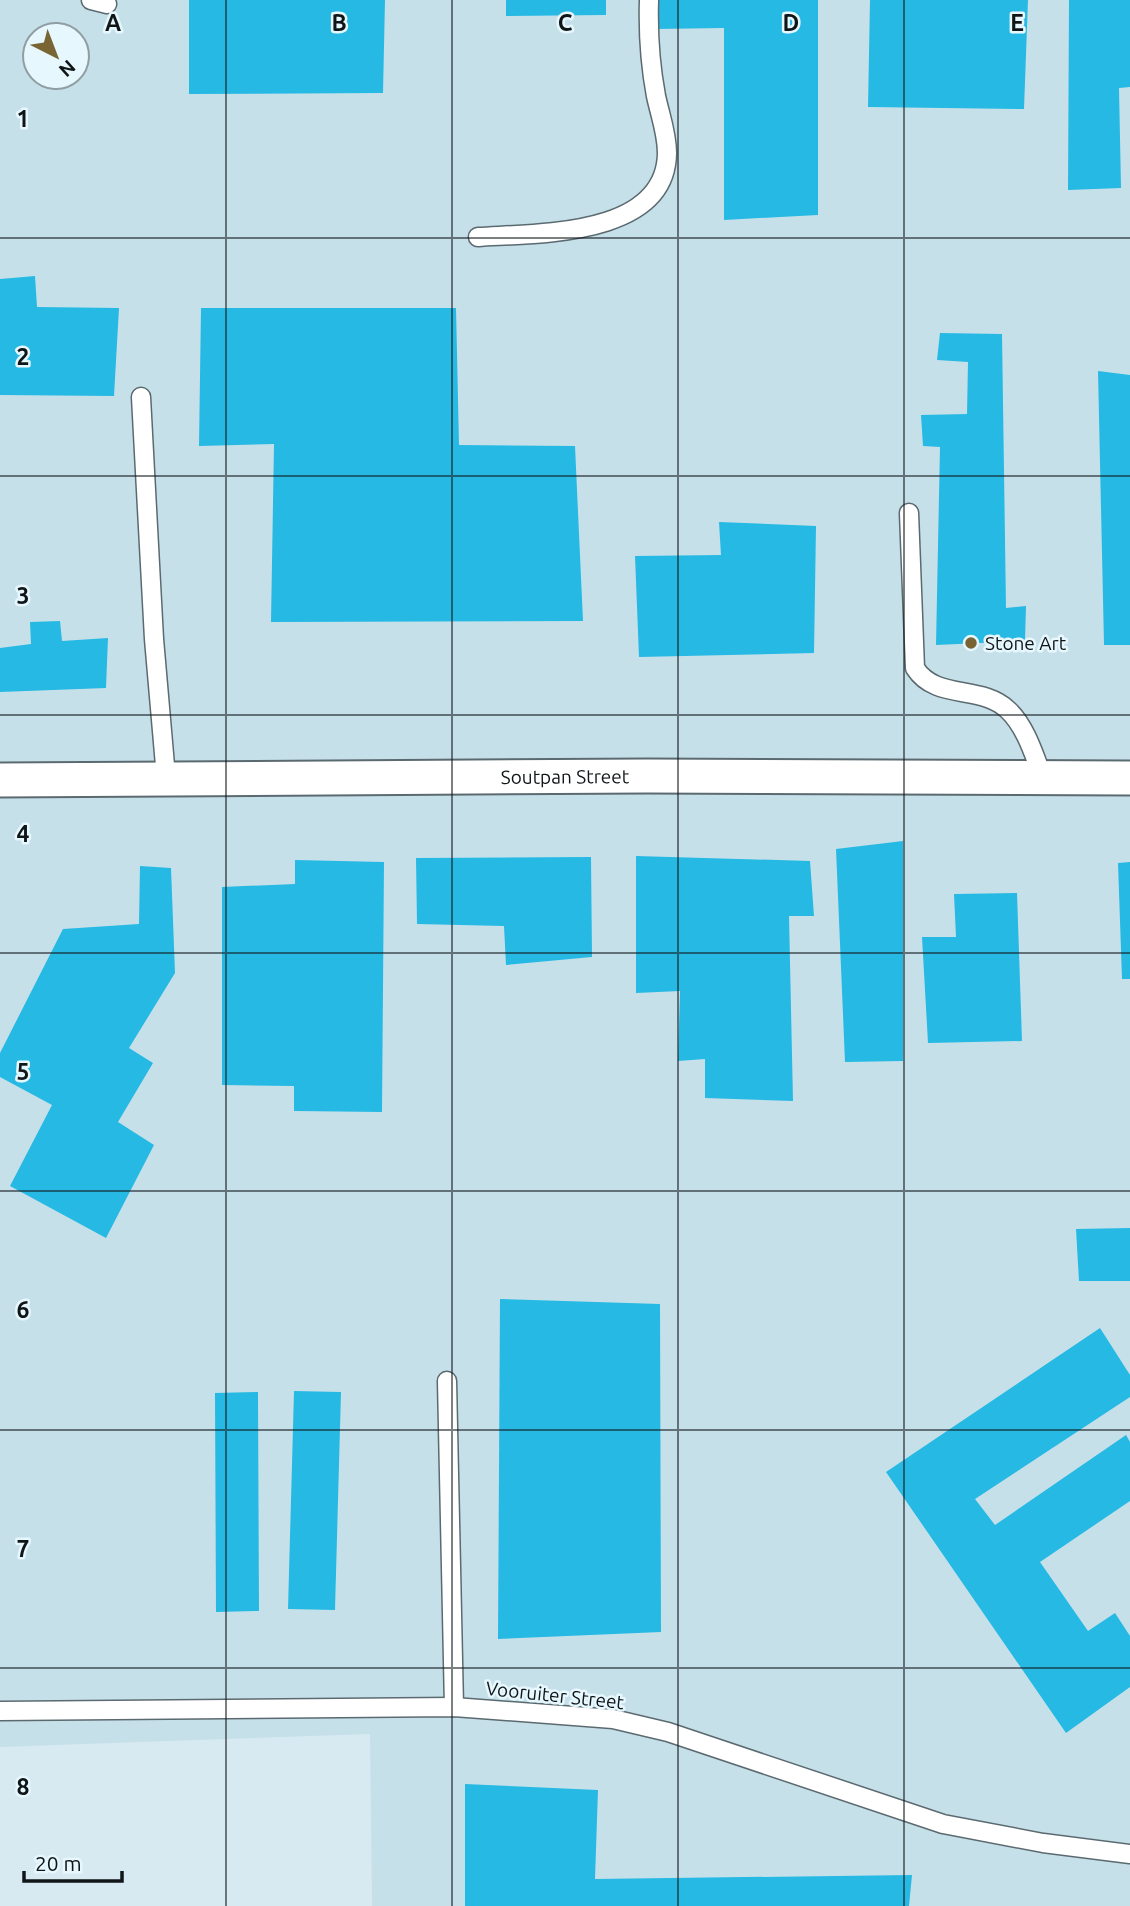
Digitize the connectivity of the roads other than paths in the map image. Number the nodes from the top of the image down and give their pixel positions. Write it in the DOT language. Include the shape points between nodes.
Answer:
graph roads {
  1 [pos="649,0"];
  2 [pos="478,237"];
  3 [pos="141,397"];
  4 [pos="909,513"];
  5 [pos="166,777"];
  6 [pos="1043,778"];
  7 [pos="1130,778"];
  8 [pos="0,779"];
  9 [pos="447,1381"];
  10 [pos="454,1707"];
  11 [pos="0,1711"];
  12 [pos="1130,1854"];
  1 -- 2 [label="lane" via="650,59 667,154 661,185 653,197 633,212 595,225"];
  3 -- 5 [label="lane"];
  4 -- 6 [label="lane" via="915,668 921,678 939,688 989,699 1006,708 1025,733"];
  5 -- 6 [label="street, Soutpan Street"];
  5 -- 8 [label="street, Soutpan Street"];
  6 -- 7 [label="street, Soutpan Street"];
  9 -- 10 [label="lane"];
  10 -- 11 [label="lane, Vooruiter Street"];
  10 -- 12 [label="lane, Vooruiter Street" via="613,1719 668,1732 943,1824"];
}
